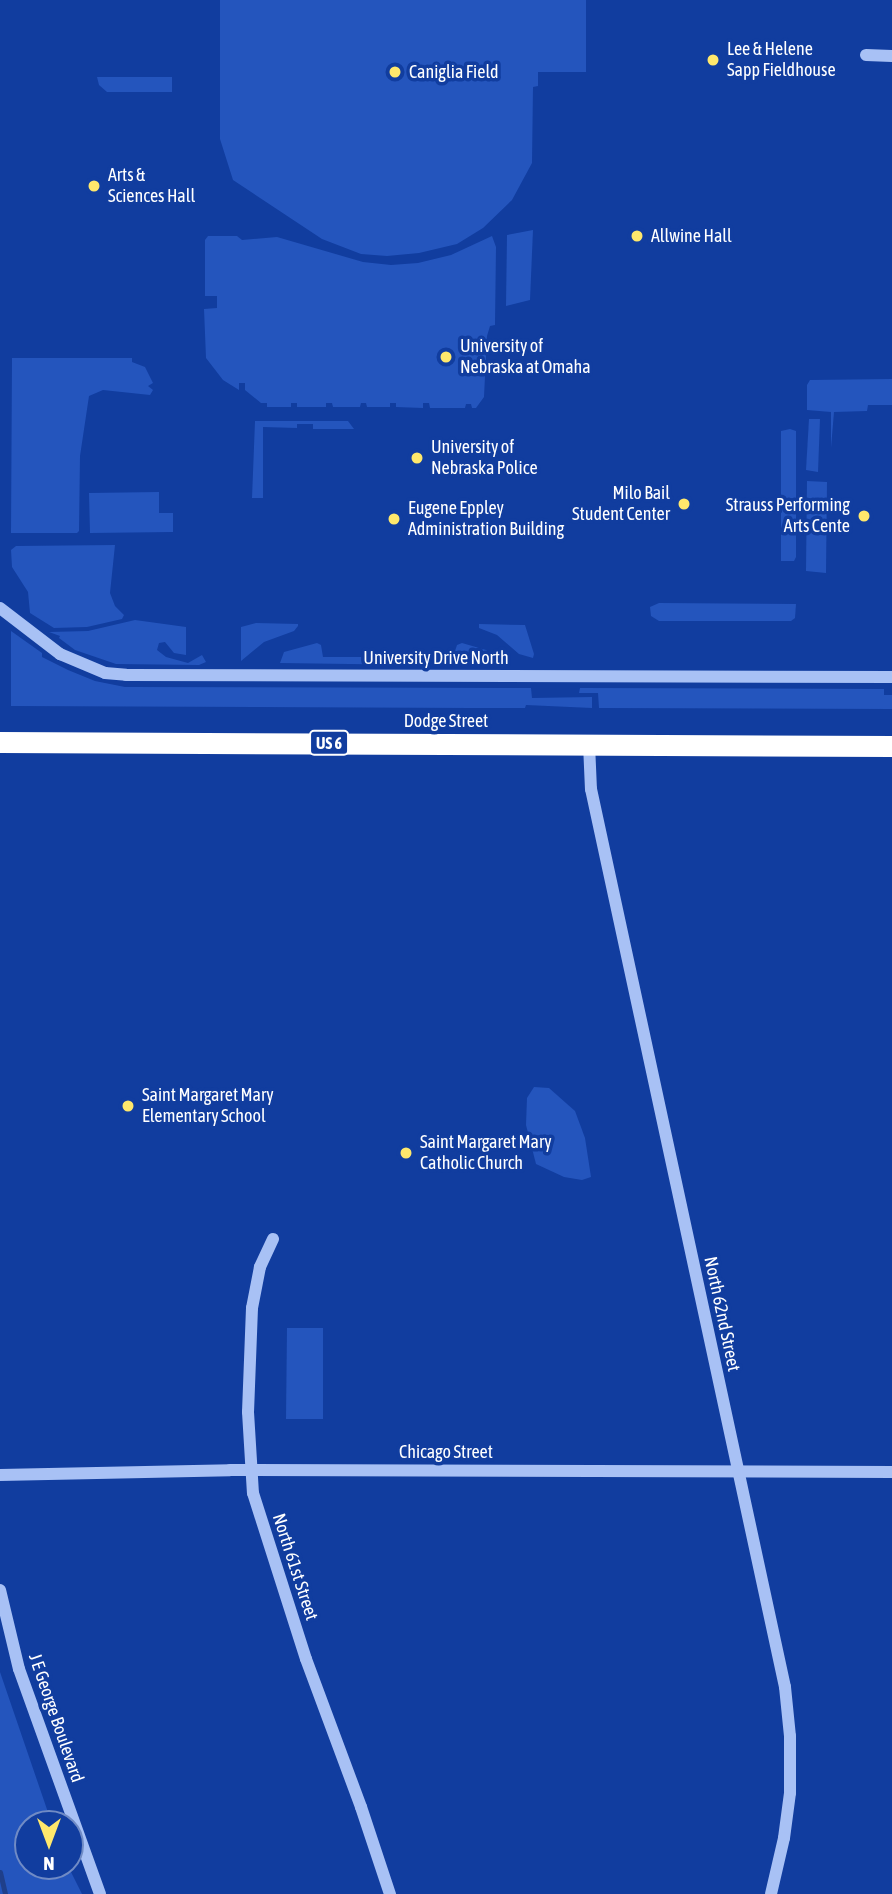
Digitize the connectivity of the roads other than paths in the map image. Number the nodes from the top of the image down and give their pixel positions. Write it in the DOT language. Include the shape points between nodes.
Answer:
graph roads {
  1 [pos="866,55"];
  2 [pos="892,56"];
  3 [pos="0,608"];
  4 [pos="892,677"];
  5 [pos="0,742"];
  6 [pos="589,744"];
  7 [pos="892,746"];
  8 [pos="273,1239"];
  9 [pos="251,1470"];
  10 [pos="738,1470"];
  11 [pos="892,1472"];
  12 [pos="0,1475"];
  13 [pos="0,1590"];
  14 [pos="100,1894"];
  15 [pos="390,1894"];
  16 [pos="771,1894"];
  1 -- 2 [label="street"];
  3 -- 4 [label="street, University Drive North" via="60,654 106,673 126,675"];
  5 -- 6 [label="highway, Dodge Street / US 6"];
  6 -- 7 [label="highway, Dodge Street / US 6"];
  6 -- 10 [label="street, North 62nd Street" via="591,789"];
  8 -- 9 [label="street, North 61st Street" via="260,1267 252,1308"];
  9 -- 10 [label="street, Chicago Street"];
  9 -- 12 [label="street, Chicago Street"];
  9 -- 15 [label="street, North 61st Street" via="253,1493 306,1659"];
  10 -- 11 [label="street, Chicago Street"];
  10 -- 16 [label="street, North 62nd Street" via="785,1687 790,1736 790,1793"];
  13 -- 14 [label="street, J E George Boulevard" via="19,1668"];
}
